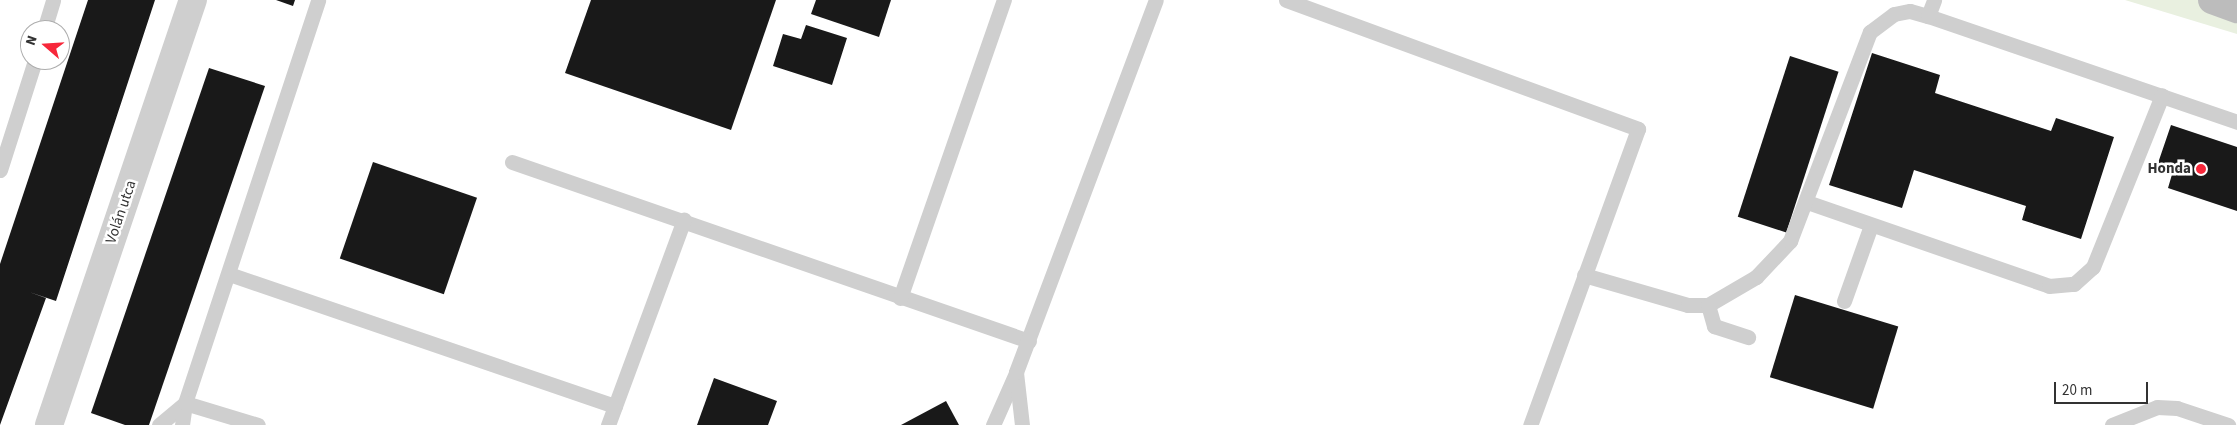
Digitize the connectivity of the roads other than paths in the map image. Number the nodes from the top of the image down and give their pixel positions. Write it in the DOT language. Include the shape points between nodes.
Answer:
graph roads {
  1 [pos="53,0"];
  2 [pos="193,0"];
  3 [pos="318,0"];
  4 [pos="1004,0"];
  5 [pos="1156,0"];
  6 [pos="1286,0"];
  7 [pos="1934,0"];
  8 [pos="2212,0"];
  9 [pos="2237,9"];
  10 [pos="1928,16"];
  11 [pos="47,20"];
  12 [pos="31,70"];
  13 [pos="2162,95"];
  14 [pos="2237,122"];
  15 [pos="512,162"];
  16 [pos="0,170"];
  17 [pos="1807,202"];
  18 [pos="684,220"];
  19 [pos="1871,225"];
  20 [pos="229,274"];
  21 [pos="1584,275"];
  22 [pos="900,298"];
  23 [pos="1844,301"];
  24 [pos="1708,305"];
  25 [pos="1748,337"];
  26 [pos="1029,341"];
  27 [pos="1016,372"];
  28 [pos="185,403"];
  29 [pos="615,406"];
  30 [pos="49,425"];
  31 [pos="159,425"];
  32 [pos="182,425"];
  33 [pos="258,425"];
  34 [pos="608,425"];
  35 [pos="993,425"];
  36 [pos="1022,425"];
  37 [pos="1530,425"];
  38 [pos="2112,425"];
  39 [pos="2228,425"];
  1 -- 11 [label="lane"];
  2 -- 30 [label="street, Volán utca"];
  3 -- 20 [label="lane"];
  4 -- 22 [label="lane"];
  5 -- 26 [label="lane"];
  6 -- 21 [label="lane" via="1638,129"];
  7 -- 10 [label="lane"];
  8 -- 9 [label="main road"];
  10 -- 13 [label="lane"];
  10 -- 17 [label="lane" via="1910,11 1894,14 1870,32"];
  12 -- 16 [label="lane"];
  13 -- 14 [label="lane"];
  13 -- 19 [label="lane" via="2093,267 2074,284 2049,286"];
  15 -- 18 [label="lane"];
  17 -- 19 [label="lane"];
  17 -- 24 [label="lane" via="1780,256 1744,286"];
  18 -- 22 [label="lane"];
  18 -- 29 [label="lane"];
  19 -- 23 [label="lane"];
  20 -- 28 [label="lane"];
  20 -- 29 [label="lane"];
  21 -- 24 [label="lane" via="1688,304"];
  21 -- 37 [label="lane"];
  22 -- 26 [label="lane"];
  24 -- 25 [label="lane" via="1714,326"];
  26 -- 27 [label="lane"];
  27 -- 35 [label="lane"];
  27 -- 36 [label="lane"];
  28 -- 31 [label="lane"];
  28 -- 32 [label="lane"];
  28 -- 33 [label="lane"];
  29 -- 34 [label="lane"];
  38 -- 39 [label="lane" via="2156,407 2177,408"];
}
